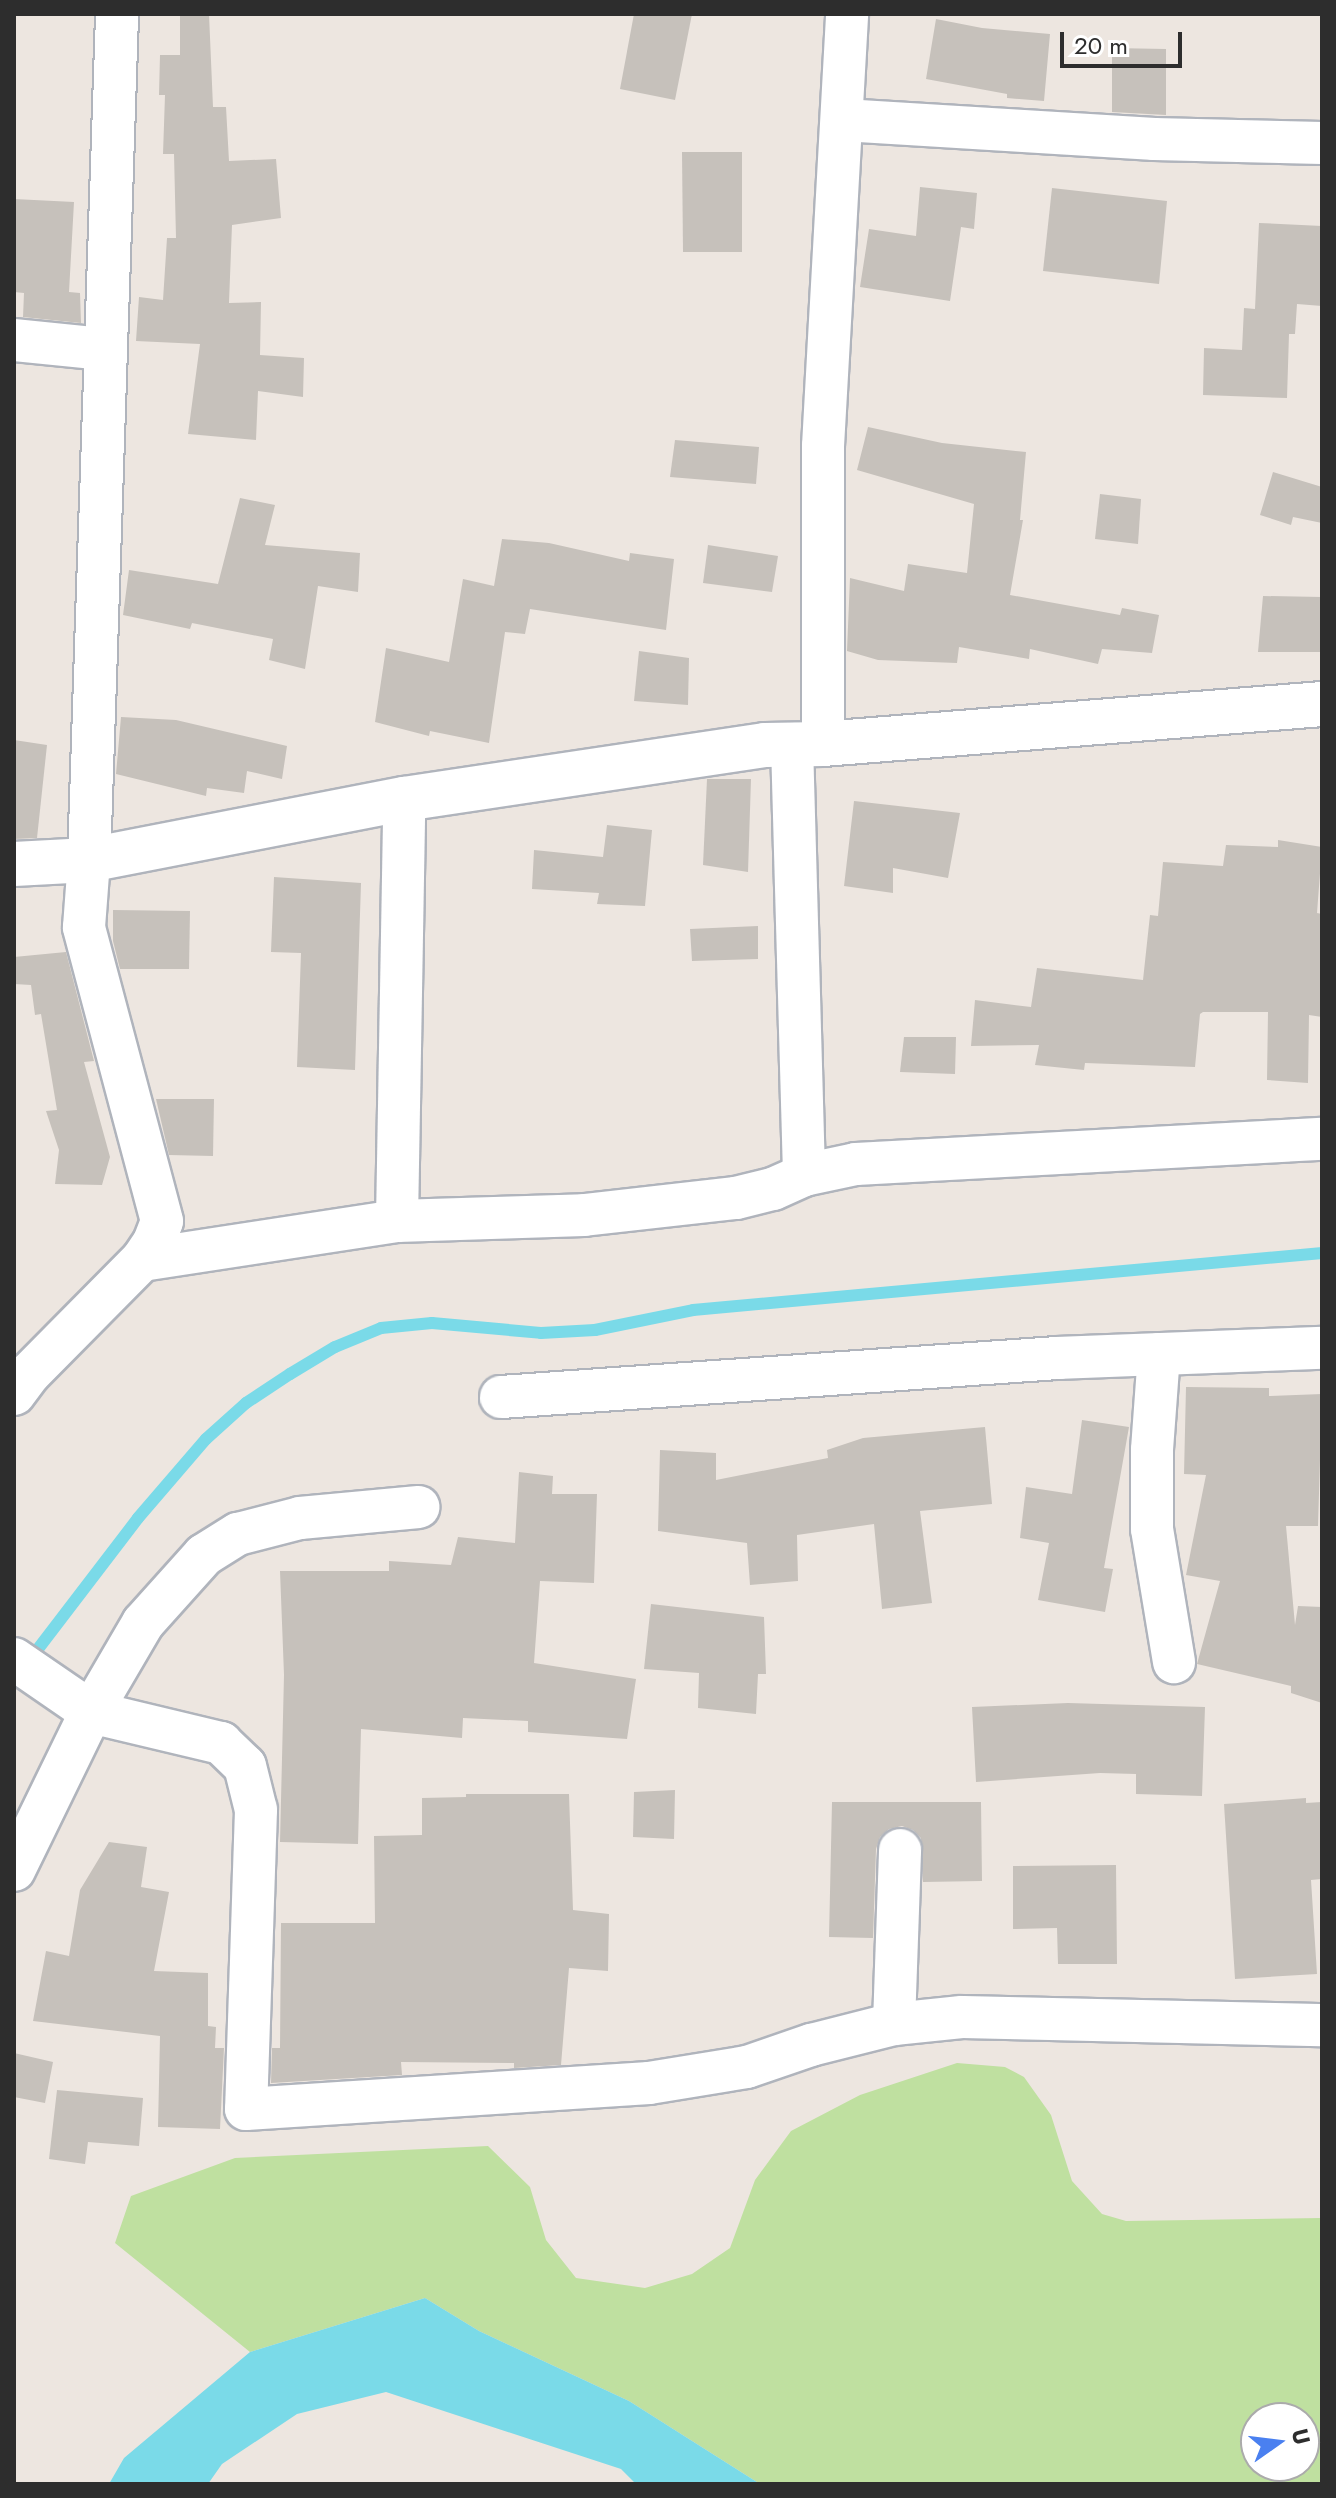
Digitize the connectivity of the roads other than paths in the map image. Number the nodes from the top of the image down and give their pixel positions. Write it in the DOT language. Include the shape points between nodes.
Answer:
graph roads {
  1 [pos="117,14"];
  2 [pos="847,14"];
  3 [pos="843,120"];
  4 [pos="1322,143"];
  5 [pos="14,340"];
  6 [pos="104,349"];
  7 [pos="1322,704"];
  8 [pos="808,744"];
  9 [pos="404,799"];
  10 [pos="89,860"];
  11 [pos="14,864"];
  12 [pos="1322,1139"];
  13 [pos="804,1175"];
  14 [pos="397,1221"];
  15 [pos="142,1260"];
  16 [pos="1322,1348"];
  17 [pos="1159,1354"];
  18 [pos="14,1394"];
  19 [pos="501,1397"];
  20 [pos="418,1507"];
  21 [pos="14,1659"];
  22 [pos="1174,1662"];
  23 [pos="76,1702"];
  24 [pos="900,1850"];
  25 [pos="14,1870"];
  26 [pos="894,2024"];
  27 [pos="1322,2025"];
  1 -- 6 [label="street"];
  2 -- 3 [label="street"];
  3 -- 4 [label="street" via="1154,139"];
  3 -- 8 [label="street"];
  5 -- 6 [label="street"];
  6 -- 10 [label="street"];
  7 -- 8 [label="main road"];
  8 -- 9 [label="main road" via="765,745"];
  8 -- 13 [label="street"];
  9 -- 10 [label="main road"];
  9 -- 14 [label="street"];
  10 -- 11 [label="main road"];
  10 -- 15 [label="street" via="84,927 162,1221"];
  12 -- 13 [label="street" via="856,1164"];
  13 -- 14 [label="street" via="736,1198 584,1215"];
  14 -- 15 [label="street"];
  15 -- 18 [label="street"];
  16 -- 17 [label="street"];
  17 -- 19 [label="street"];
  17 -- 22 [label="street" via="1152,1529"];
  20 -- 23 [label="street" via="300,1518 238,1534 204,1555"];
  21 -- 23 [label="street"];
  23 -- 25 [label="street"];
  23 -- 26 [label="street" via="221,1743 245,1766 256,1810 246,2109 649,2083 747,2067"];
  24 -- 26 [label="street"];
  26 -- 27 [label="street" via="962,2017"];
}
